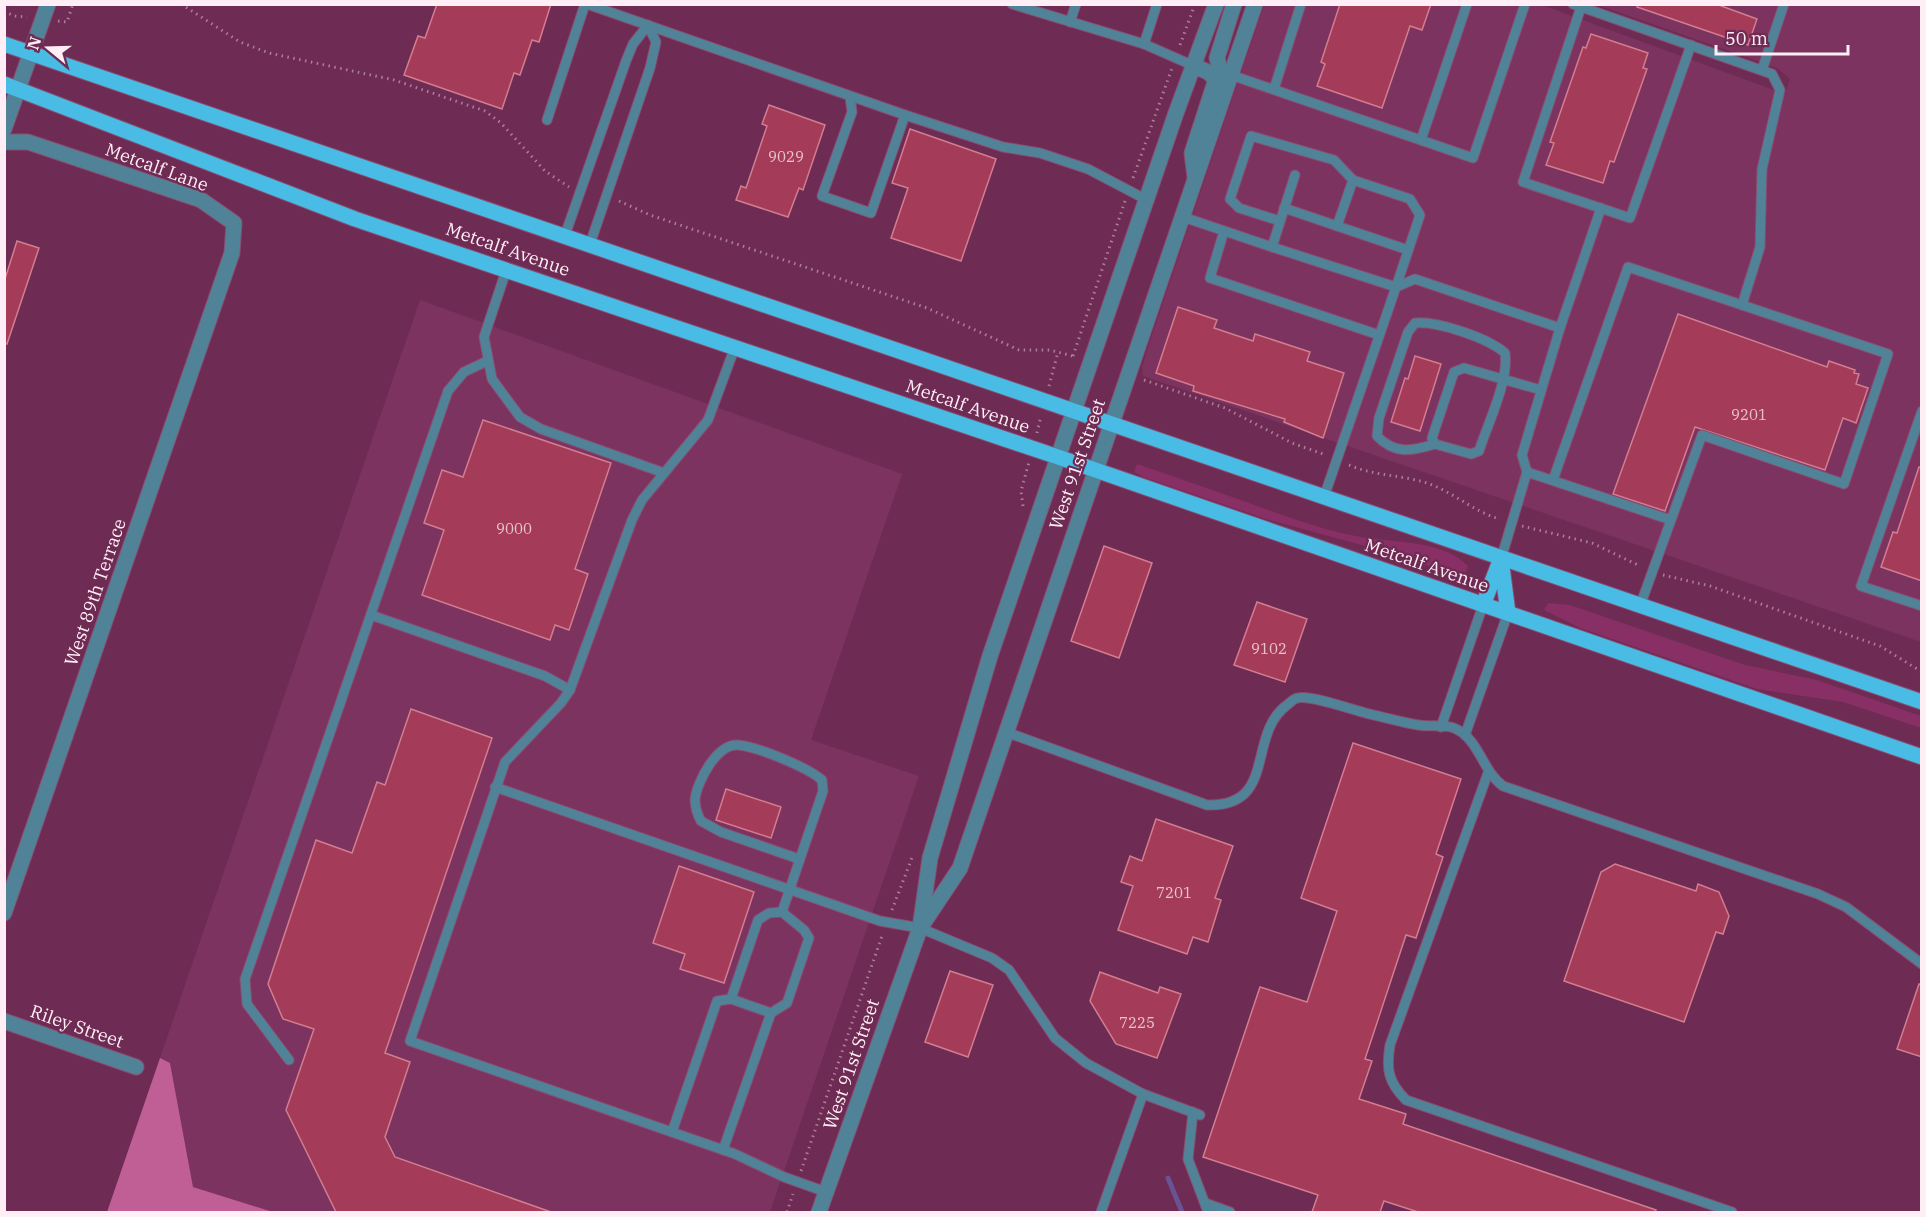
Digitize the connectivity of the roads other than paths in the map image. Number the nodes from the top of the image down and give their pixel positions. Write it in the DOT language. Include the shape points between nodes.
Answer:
graph roads {
  1 [pos="48,4"];
  2 [pos="586,4"];
  3 [pos="1012,4"];
  4 [pos="1076,4"];
  5 [pos="1157,4"];
  6 [pos="1216,4"];
  7 [pos="1234,4"];
  8 [pos="1255,4"];
  9 [pos="1301,4"];
  10 [pos="1467,4"];
  11 [pos="1525,4"];
  12 [pos="1784,4"];
  13 [pos="1577,6"];
  14 [pos="1070,22"];
  15 [pos="648,25"];
  16 [pos="4,44"];
  17 [pos="1144,45"];
  18 [pos="1690,45"];
  19 [pos="31,52"];
  20 [pos="1194,66"];
  21 [pos="1762,70"];
  22 [pos="1231,75"];
  23 [pos="12,86"];
  24 [pos="1274,89"];
  25 [pos="850,96"];
  26 [pos="905,115"];
  27 [pos="547,120"];
  28 [pos="4,129"];
  29 [pos="1421,140"];
  30 [pos="4,142"];
  31 [pos="1295,175"];
  32 [pos="1195,180"];
  33 [pos="1353,180"];
  34 [pos="1147,200"];
  35 [pos="1284,208"];
  36 [pos="1601,208"];
  37 [pos="1183,217"];
  38 [pos="1280,221"];
  39 [pos="1337,226"];
  40 [pos="1224,231"];
  41 [pos="565,235"];
  42 [pos="590,244"];
  43 [pos="1272,247"];
  44 [pos="1408,250"];
  45 [pos="506,271"];
  46 [pos="222,283"];
  47 [pos="1396,288"];
  48 [pos="1742,305"];
  49 [pos="1560,328"];
  50 [pos="1379,335"];
  51 [pos="735,347"];
  52 [pos="487,361"];
  53 [pos="1503,379"];
  54 [pos="1542,390"];
  55 [pos="1922,411"];
  56 [pos="1075,412"];
  57 [pos="1111,423"];
  58 [pos="1435,444"];
  59 [pos="1058,457"];
  60 [pos="1096,470"];
  61 [pos="1527,472"];
  62 [pos="664,473"];
  63 [pos="1553,480"];
  64 [pos="1324,497"];
  65 [pos="1671,520"];
  66 [pos="1501,559"];
  67 [pos="1483,605"];
  68 [pos="1640,606"];
  69 [pos="1922,606"];
  70 [pos="1508,614"];
  71 [pos="371,615"];
  72 [pos="570,690"];
  73 [pos="1922,702"];
  74 [pos="1441,726"];
  75 [pos="1006,732"];
  76 [pos="1465,735"];
  77 [pos="1922,757"];
  78 [pos="1488,773"];
  79 [pos="495,787"];
  80 [pos="799,860"];
  81 [pos="789,890"];
  82 [pos="782,912"];
  83 [pos="4,913"];
  84 [pos="920,928"];
  85 [pos="1922,964"];
  86 [pos="731,999"];
  87 [pos="771,1013"];
  88 [pos="4,1021"];
  89 [pos="289,1060"];
  90 [pos="136,1067"];
  91 [pos="1143,1094"];
  92 [pos="672,1132"];
  93 [pos="723,1150"];
  94 [pos="826,1192"];
  95 [pos="1207,1208"];
  96 [pos="819,1212"];
  97 [pos="1101,1212"];
  98 [pos="1230,1212"];
  99 [pos="1732,1212"];
  1 -- 19 [label="street"];
  2 -- 15 [label="lane"];
  2 -- 27 [label="lane"];
  3 -- 14 [label="lane"];
  4 -- 14 [label="lane"];
  5 -- 17 [label="lane"];
  6 -- 20 [label="street, West 91st Street"];
  7 -- 22 [label="street" via="1217,58 1220,69"];
  8 -- 22 [label="street, West 91st Street"];
  9 -- 24 [label="lane"];
  10 -- 29 [label="lane"];
  11 -- 29 [label="lane" via="1473,158"];
  12 -- 21 [label="lane"];
  13 -- 18 [label="lane"];
  13 -- 36 [label="lane" via="1523,182"];
  14 -- 17 [label="lane"];
  15 -- 25 [label="lane"];
  15 -- 41 [label="lane" via="626,61"];
  15 -- 42 [label="lane" via="656,42 650,68"];
  16 -- 19 [label="main road, Metcalf Avenue"];
  17 -- 20 [label="lane"];
  18 -- 21 [label="lane"];
  18 -- 36 [label="lane" via="1630,218"];
  19 -- 23 [label="street"];
  19 -- 41 [label="main road, Metcalf Avenue"];
  20 -- 32 [label="street" via="1216,79 1192,153"];
  20 -- 34 [label="street, West 91st Street"];
  21 -- 48 [label="lane" via="1772,74 1780,90 1762,170 1760,247"];
  22 -- 24 [label="lane"];
  22 -- 32 [label="street, West 91st Street"];
  23 -- 28 [label="street"];
  23 -- 45 [label="main road, Metcalf Avenue" via="355,219"];
  24 -- 29 [label="lane"];
  25 -- 26 [label="lane"];
  25 -- 26 [label="lane" via="852,112 822,196 861,210 871,213"];
  26 -- 34 [label="lane" via="1088,169"];
  30 -- 46 [label="street, Metcalf Lane" via="28,142 201,200 234,224 232,253"];
  31 -- 35 [label="lane"];
  32 -- 37 [label="street, West 91st Street"];
  33 -- 38 [label="lane" via="1334,160 1251,136 1230,199 1239,208"];
  33 -- 39 [label="lane"];
  33 -- 44 [label="lane" via="1410,199 1420,215"];
  34 -- 56 [label="street, West 91st Street"];
  35 -- 38 [label="lane"];
  35 -- 39 [label="lane"];
  36 -- 49 [label="lane"];
  37 -- 40 [label="lane"];
  37 -- 57 [label="street, West 91st Street"];
  38 -- 43 [label="lane"];
  39 -- 44 [label="lane"];
  40 -- 43 [label="lane"];
  40 -- 50 [label="lane" via="1210,278"];
  41 -- 42 [label="main road, Metcalf Avenue"];
  42 -- 56 [label="main road, Metcalf Avenue"];
  43 -- 47 [label="lane"];
  44 -- 47 [label="lane"];
  45 -- 51 [label="main road, Metcalf Avenue"];
  45 -- 52 [label="lane" via="484,336"];
  46 -- 83 [label="street, West 89th Terrace"];
  47 -- 49 [label="lane" via="1415,279"];
  47 -- 50 [label="lane"];
  48 -- 63 [label="lane" via="1628,267"];
  48 -- 65 [label="lane" via="1888,354 1844,484 1702,435"];
  49 -- 54 [label="lane"];
  50 -- 64 [label="lane"];
  51 -- 59 [label="main road, Metcalf Avenue"];
  51 -- 62 [label="lane" via="708,420"];
  52 -- 62 [label="lane" via="492,379 520,417 541,429"];
  52 -- 71 [label="lane" via="464,372 448,391"];
  53 -- 54 [label="lane"];
  53 -- 58 [label="lane" via="1479,451 1472,454"];
  53 -- 58 [label="lane" via="1464,368 1454,372 1432,438"];
  53 -- 58 [label="lane" via="1507,367 1505,353 1498,346 1415,322 1379,418 1377,436 1397,450 1411,452"];
  54 -- 61 [label="lane" via="1522,454"];
  55 -- 69 [label="lane" via="1861,586"];
  56 -- 57 [label="main road, Metcalf Avenue"];
  56 -- 59 [label="street, West 91st Street"];
  57 -- 60 [label="street, West 91st Street"];
  57 -- 64 [label="main road, Metcalf Avenue"];
  59 -- 60 [label="main road, Metcalf Avenue"];
  59 -- 84 [label="street, West 91st Street" via="990,656 934,847"];
  60 -- 67 [label="main road, Metcalf Avenue"];
  60 -- 75 [label="street, West 91st Street"];
  61 -- 63 [label="lane"];
  61 -- 66 [label="lane"];
  62 -- 72 [label="lane" via="632,520"];
  63 -- 65 [label="lane"];
  64 -- 66 [label="main road, Metcalf Avenue"];
  65 -- 68 [label="lane"];
  66 -- 67 [label="main road"];
  66 -- 68 [label="main road, Metcalf Avenue"];
  66 -- 70 [label="main road"];
  67 -- 70 [label="main road, Metcalf Avenue"];
  67 -- 74 [label="lane"];
  68 -- 73 [label="main road, Metcalf Avenue"];
  70 -- 76 [label="lane"];
  70 -- 77 [label="main road, Metcalf Avenue"];
  71 -- 72 [label="lane" via="545,676"];
  71 -- 89 [label="lane" via="245,979 247,1004"];
  72 -- 79 [label="lane" via="505,762"];
  74 -- 75 [label="lane" via="1348,710 1316,698 1297,698 1273,721 1246,795 1225,806 1207,805"];
  74 -- 76 [label="lane" via="1454,727"];
  75 -- 84 [label="street, West 91st Street" via="960,868"];
  76 -- 78 [label="lane"];
  78 -- 85 [label="lane" via="1503,786 1818,894 1846,907"];
  78 -- 99 [label="lane" via="1390,1045 1389,1078 1406,1100"];
  79 -- 81 [label="lane"];
  79 -- 92 [label="lane" via="410,1041"];
  80 -- 80 [label="lane" via="823,791 822,780 810,769 737,744 725,748 707,770 696,796 701,821"];
  80 -- 81 [label="lane"];
  81 -- 82 [label="lane"];
  81 -- 84 [label="lane" via="887,922"];
  82 -- 86 [label="lane" via="758,920"];
  82 -- 87 [label="lane" via="809,938 787,1003"];
  84 -- 91 [label="lane" via="992,958 1009,970 1055,1038 1086,1064"];
  84 -- 94 [label="street, West 91st Street"];
  86 -- 87 [label="lane"];
  86 -- 92 [label="lane" via="717,1001"];
  87 -- 93 [label="lane"];
  88 -- 90 [label="street, Riley Street"];
  91 -- 95 [label="lane" via="1196,1114 1188,1159"];
  91 -- 97 [label="lane"];
  92 -- 93 [label="lane"];
  93 -- 94 [label="lane"];
  94 -- 96 [label="street, West 91st Street"];
  95 -- 98 [label="lane"];
}
